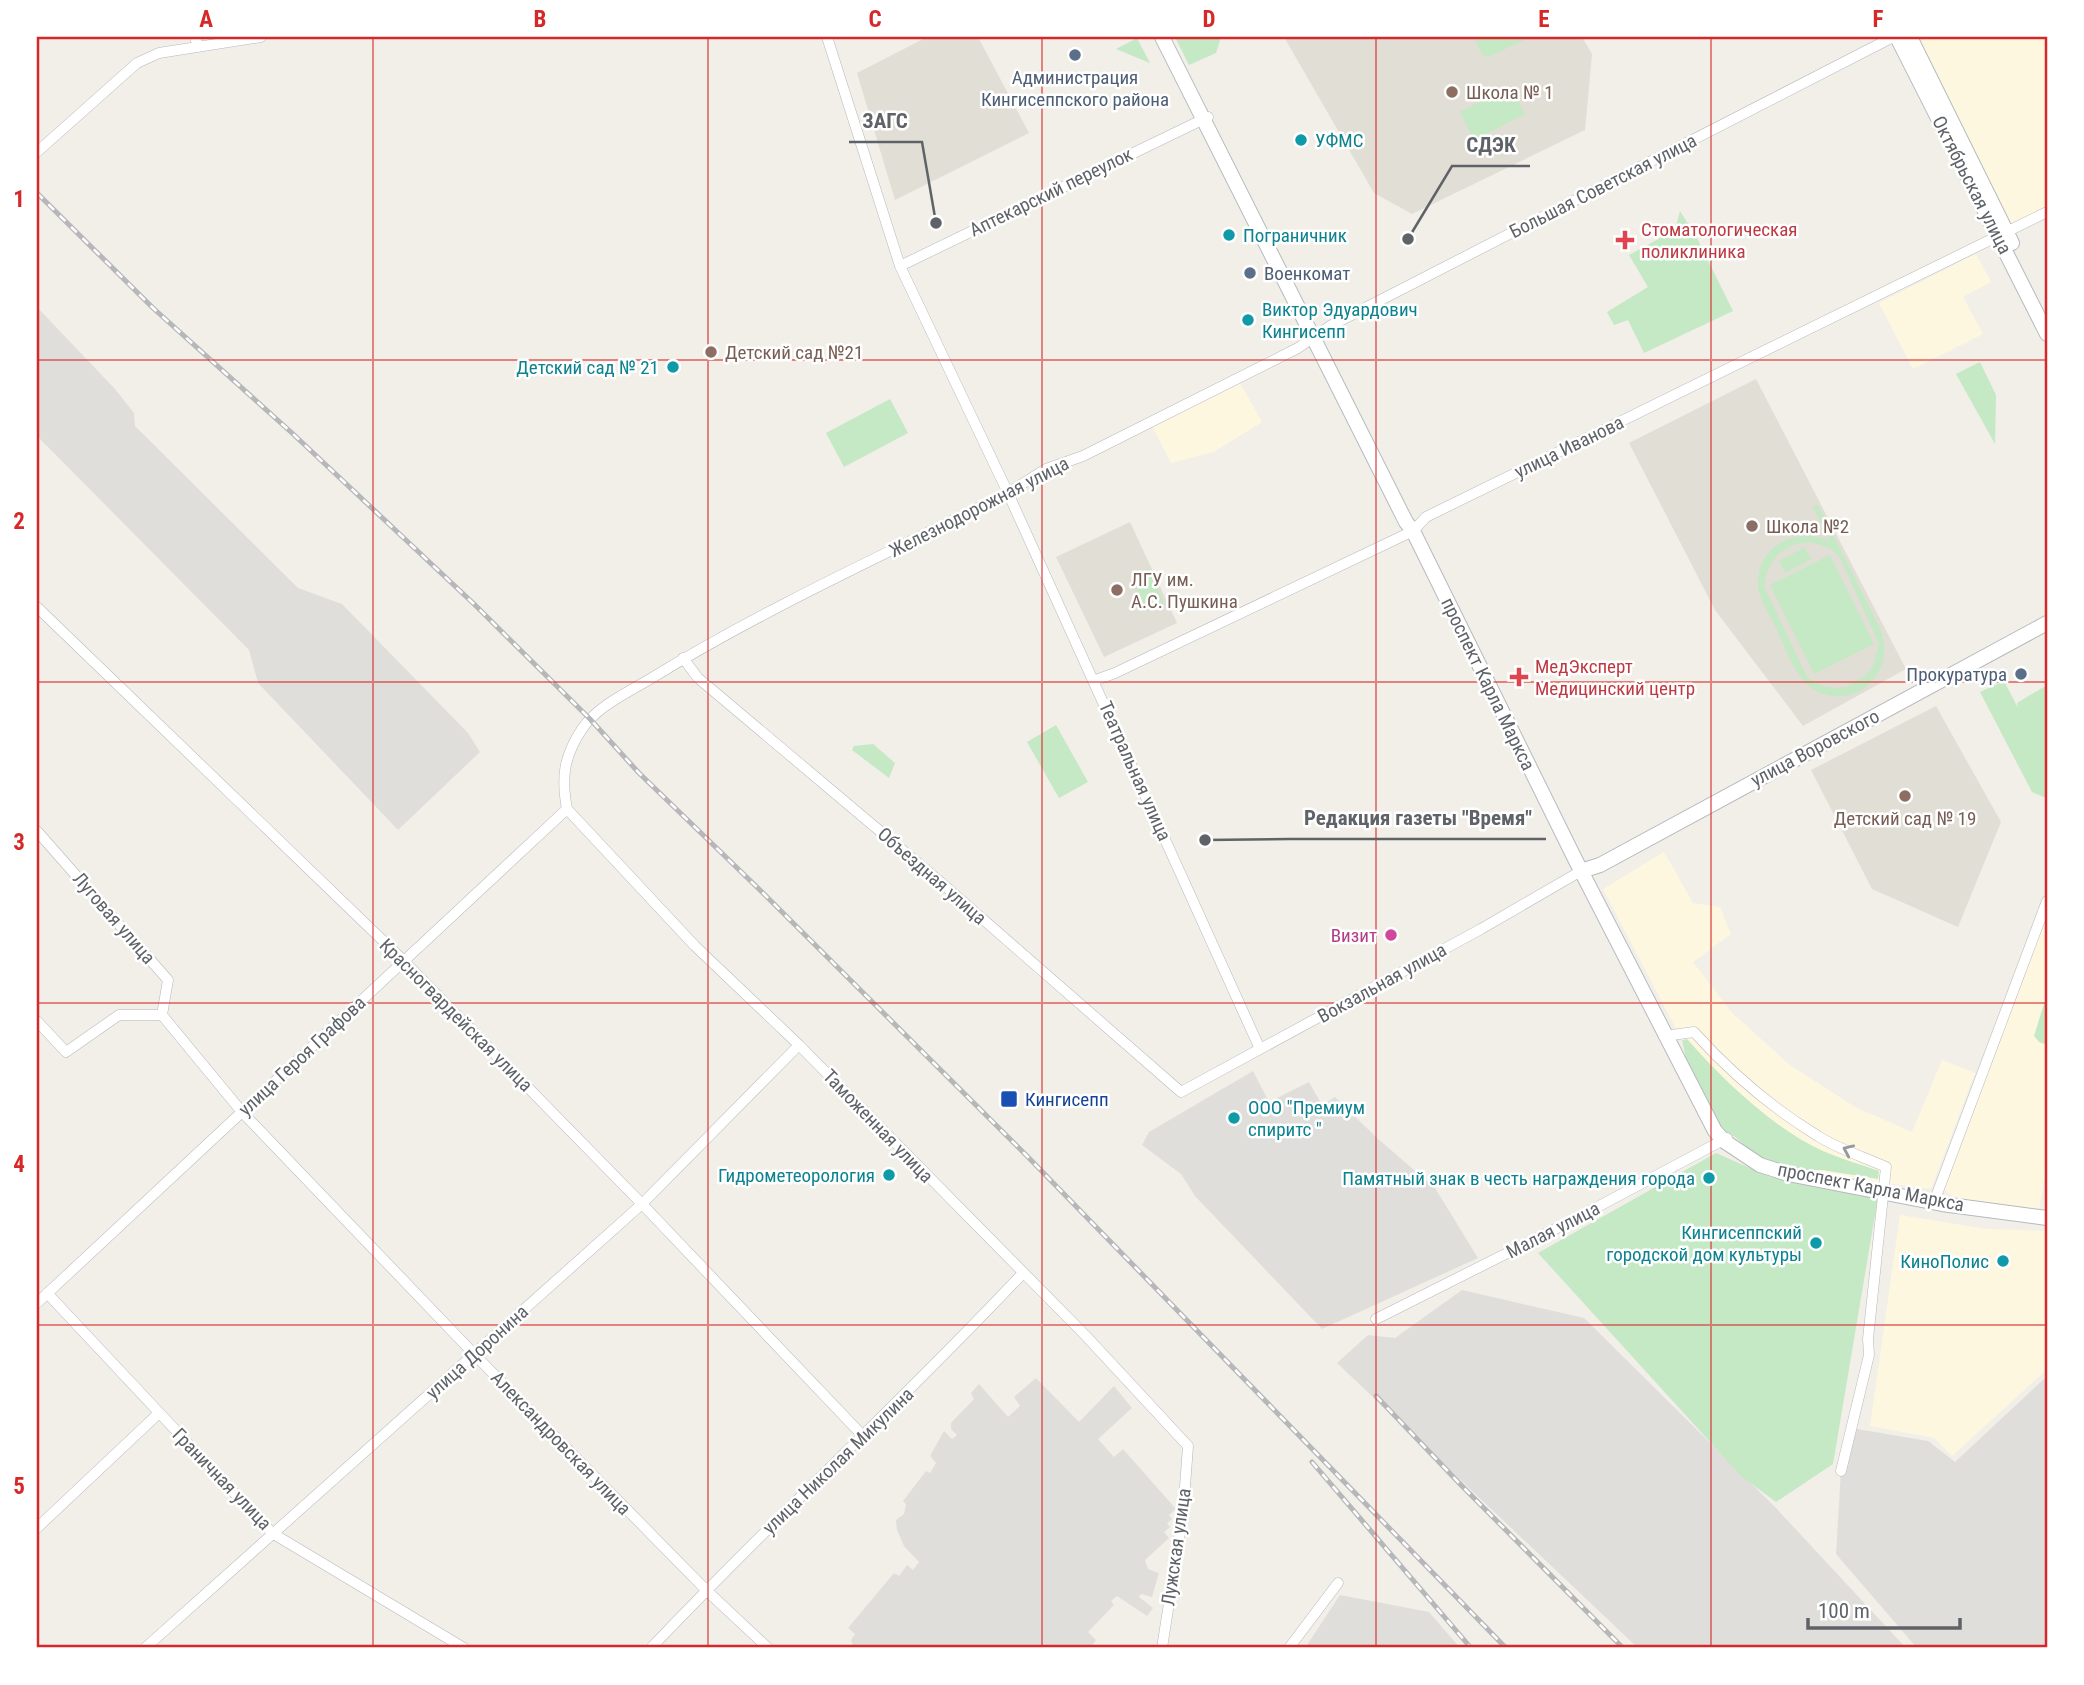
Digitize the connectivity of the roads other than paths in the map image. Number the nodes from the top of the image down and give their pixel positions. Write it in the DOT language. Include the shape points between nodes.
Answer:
graph roads {
  1 [pos="261,37"];
  2 [pos="827,37"];
  3 [pos="1162,37"];
  4 [pos="1168,37"];
  5 [pos="1895,37"];
  6 [pos="1910,37"];
  7 [pos="196,42"];
  8 [pos="1206,118"];
  9 [pos="37,152"];
  10 [pos="2047,212"];
  11 [pos="2002,234"];
  12 [pos="900,265"];
  13 [pos="2047,317"];
  14 [pos="2047,334"];
  15 [pos="1316,335"];
  16 [pos="1008,493"];
  17 [pos="1415,529"];
  18 [pos="37,607"];
  19 [pos="2047,623"];
  20 [pos="683,659"];
  21 [pos="1093,681"];
  22 [pos="567,809"];
  23 [pos="37,831"];
  24 [pos="1583,870"];
  25 [pos="2047,901"];
  26 [pos="403,960"];
  27 [pos="162,1015"];
  28 [pos="37,1021"];
  29 [pos="1667,1036"];
  30 [pos="799,1045"];
  31 [pos="1260,1049"];
  32 [pos="1181,1092"];
  33 [pos="242,1112"];
  34 [pos="1726,1139"];
  35 [pos="1884,1190"];
  36 [pos="1935,1200"];
  37 [pos="642,1204"];
  38 [pos="2047,1216"];
  39 [pos="1023,1273"];
  40 [pos="47,1293"];
  41 [pos="37,1303"];
  42 [pos="1376,1319"];
  43 [pos="475,1355"];
  44 [pos="159,1413"];
  45 [pos="863,1436"];
  46 [pos="1188,1446"];
  47 [pos="1841,1471"];
  48 [pos="37,1528"];
  49 [pos="272,1533"];
  50 [pos="1338,1583"];
  51 [pos="706,1590"];
  52 [pos="145,1648"];
  53 [pos="464,1648"];
  54 [pos="651,1648"];
  55 [pos="768,1648"];
  56 [pos="1162,1648"];
  57 [pos="1289,1648"];
  1 -- 7 [label="street"];
  2 -- 12 [label="street"];
  3 -- 8 [label="main road, проспект Карла Маркса"];
  4 -- 8 [label="main road"];
  5 -- 11 [label="main road, Октябрьская улица"];
  5 -- 15 [label="street, Большая Советская улица"];
  6 -- 11 [label="main road"];
  7 -- 9 [label="street" via="137,63"];
  8 -- 12 [label="street, Аптекарский переулок"];
  8 -- 15 [label="main road, проспект Карла Маркса"];
  10 -- 11 [label="street, улица Иванова"];
  11 -- 13 [label="main road"];
  11 -- 14 [label="main road, Октябрьская улица"];
  11 -- 17 [label="street, улица Иванова" via="1426,517"];
  12 -- 16 [label="street"];
  15 -- 16 [label="street, Железнодорожная улица" via="1083,456 1046,469"];
  15 -- 17 [label="main road, проспект Карла Маркса"];
  16 -- 20 [label="street, Железнодорожная улица"];
  16 -- 21 [label="street, Театральная улица"];
  17 -- 21 [label="street, улица Иванова"];
  17 -- 24 [label="main road, проспект Карла Маркса"];
  18 -- 26 [label="street, Красногвардейская улица"];
  19 -- 24 [label="main road, улица Воровского" via="1600,865"];
  20 -- 22 [label="street, Железнодорожная улица" via="610,703 582,728 566,757 563,785"];
  20 -- 32 [label="street, Объездная улица" via="698,678"];
  21 -- 31 [label="street, Театральная улица"];
  22 -- 26 [label="street, улица Героя Графова"];
  22 -- 30 [label="street, Таможенная улица" via="695,946"];
  23 -- 27 [label="street, Луговая улица" via="168,979"];
  24 -- 29 [label="main road, проспект Карла Маркса"];
  24 -- 31 [label="street, Вокзальная улица"];
  25 -- 36 [label="street"];
  26 -- 33 [label="street, улица Героя Графова"];
  26 -- 37 [label="street, Красногвардейская улица"];
  27 -- 28 [label="street" via="119,1014 66,1052"];
  27 -- 33 [label="street"];
  29 -- 34 [label="main road, проспект Карла Маркса" via="1715,1131"];
  35 -- 29 [label="street, one-way" via="1886,1167 1819,1137 1787,1115 1718,1059 1694,1032"];
  30 -- 37 [label="street, улица Доронина"];
  30 -- 39 [label="street, Таможенная улица"];
  31 -- 32 [label="street, Вокзальная улица"];
  33 -- 40 [label="street, улица Героя Графова"];
  33 -- 43 [label="street, Александровская улица"];
  34 -- 35 [label="main road, проспект Карла Маркса" via="1760,1164 1788,1174"];
  34 -- 42 [label="street, Малая улица"];
  35 -- 36 [label="main road, проспект Карла Маркса"];
  35 -- 47 [label="street" via="1869,1355"];
  36 -- 38 [label="main road, проспект Карла Маркса"];
  37 -- 43 [label="street, улица Доронина"];
  37 -- 45 [label="street, Красногвардейская улица"];
  39 -- 45 [label="street, улица Николая Микулина"];
  39 -- 46 [label="street, Таможенная улица"];
  40 -- 41 [label="street, улица Героя Графова"];
  40 -- 44 [label="street, Граничная улица"];
  43 -- 49 [label="street, улица Доронина"];
  43 -- 51 [label="street, Александровская улица"];
  44 -- 48 [label="street"];
  44 -- 49 [label="street, Граничная улица"];
  45 -- 51 [label="street, улица Николая Микулина"];
  46 -- 56 [label="street, Лужская улица" via="1184,1513"];
  49 -- 52 [label="street, улица Доронина"];
  49 -- 53 [label="street, Граничная улица"];
  50 -- 57 [label="street"];
  51 -- 54 [label="street, улица Николая Микулина"];
  51 -- 55 [label="street, Александровская улица"];
}
